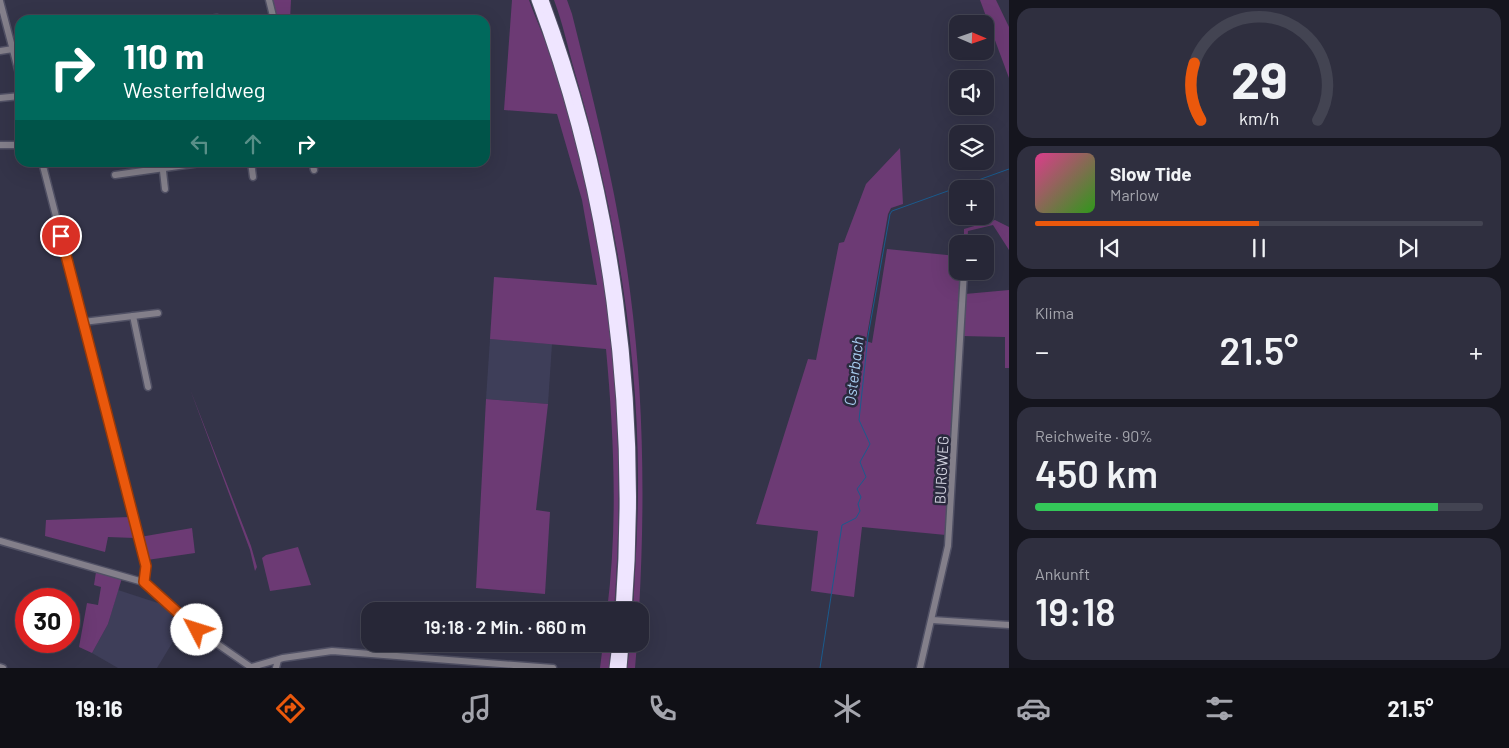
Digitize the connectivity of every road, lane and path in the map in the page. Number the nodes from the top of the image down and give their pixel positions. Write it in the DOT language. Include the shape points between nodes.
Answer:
graph roads {
  1 [pos="268,0"];
  2 [pos="536,0"];
  3 [pos="544,0"];
  4 [pos="0,3"];
  5 [pos="272,15"];
  6 [pos="15,46"];
  7 [pos="12,47"];
  8 [pos="0,51"];
  9 [pos="15,58"];
  10 [pos="15,96"];
  11 [pos="0,98"];
  12 [pos="0,145"];
  13 [pos="15,145"];
  14 [pos="43,167"];
  15 [pos="158,167"];
  16 [pos="163,167"];
  17 [pos="252,167"];
  18 [pos="313,167"];
  19 [pos="314,170"];
  20 [pos="115,175"];
  21 [pos="254,177"];
  22 [pos="165,189"];
  23 [pos="963,280"];
  24 [pos="158,313"];
  25 [pos="133,316"];
  26 [pos="83,322"];
  27 [pos="148,387"];
  28 [pos="0,541"];
  29 [pos="144,582"];
  30 [pos="620,602"];
  31 [pos="627,602"];
  32 [pos="932,620"];
  33 [pos="1009,626"];
  34 [pos="617,652"];
  35 [pos="622,652"];
  36 [pos="278,660"];
  37 [pos="618,666"];
  38 [pos="252,668"];
  39 [pos="276,668"];
  40 [pos="554,668"];
  41 [pos="920,668"];
  1 -- 5 [label="street"];
  2 -- 30 [label="highway" via="564,81 582,148 609,287 624,451"];
  3 -- 31 [label="highway" via="591,154 617,286 631,458"];
  4 -- 7 [label="street"];
  6 -- 7 [label="street"];
  7 -- 8 [label="street"];
  7 -- 9 [label="street"];
  10 -- 11 [label="street"];
  12 -- 13 [label="street"];
  14 -- 26 [label="street"];
  15 -- 20 [label="street"];
  16 -- 22 [label="street"];
  17 -- 21 [label="street"];
  18 -- 19 [label="street"];
  23 -- 32 [label="street, BURGWEG" via="948,546"];
  24 -- 25 [label="street"];
  25 -- 26 [label="street"];
  25 -- 27 [label="street"];
  26 -- 29 [label="street" via="146,566"];
  28 -- 29 [label="street"];
  29 -- 38 [label="street" via="186,623"];
  32 -- 33 [label="street"];
  32 -- 41 [label="street, BURGWEG"];
  34 -- 37 [label="highway"];
  35 -- 37 [label="highway"];
  36 -- 38 [label="street"];
  36 -- 39 [label="street"];
  36 -- 40 [label="street" via="332,651"];
}
